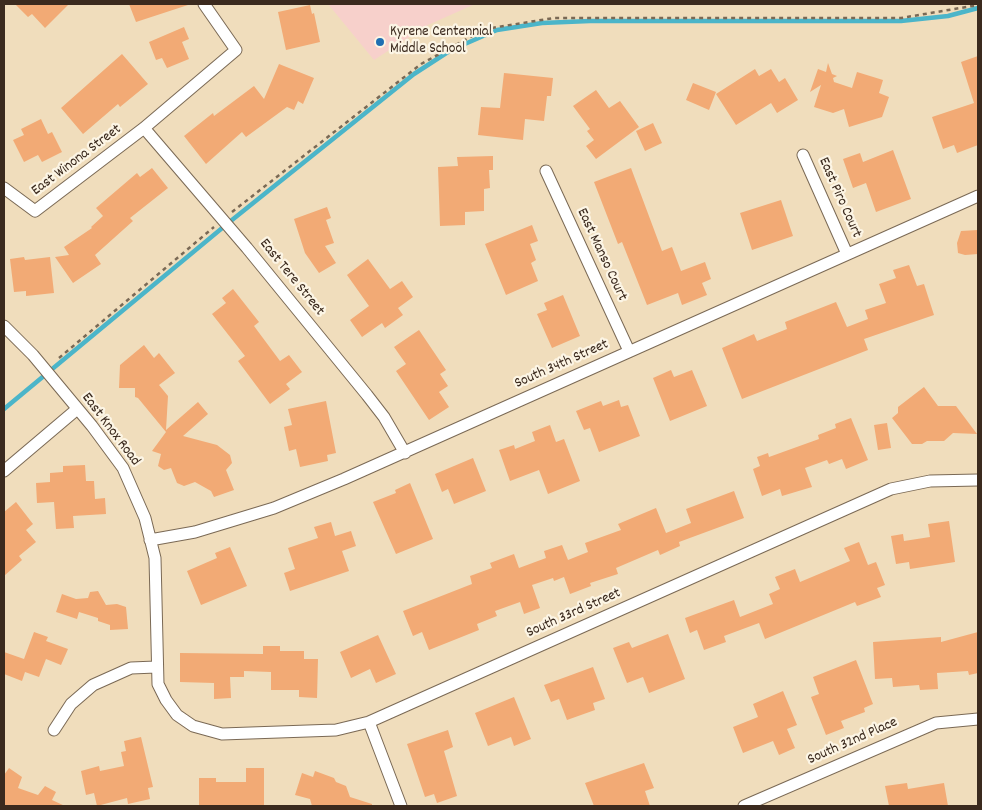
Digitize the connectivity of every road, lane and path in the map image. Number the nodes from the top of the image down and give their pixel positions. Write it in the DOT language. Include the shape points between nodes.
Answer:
graph roads {
  1 [pos="204,4"];
  2 [pos="978,5"];
  3 [pos="144,128"];
  4 [pos="803,155"];
  5 [pos="546,171"];
  6 [pos="4,188"];
  7 [pos="978,196"];
  8 [pos="223,220"];
  9 [pos="847,254"];
  10 [pos="4,326"];
  11 [pos="14,335"];
  12 [pos="4,343"];
  13 [pos="630,351"];
  14 [pos="59,358"];
  15 [pos="76,410"];
  16 [pos="405,453"];
  17 [pos="4,471"];
  18 [pos="978,480"];
  19 [pos="150,540"];
  20 [pos="156,667"];
  21 [pos="177,715"];
  22 [pos="978,719"];
  23 [pos="369,722"];
  24 [pos="54,730"];
  25 [pos="401,806"];
  26 [pos="744,806"];
  1 -- 3 [label="street" via="236,50"];
  2 -- 8 [label="path" via="901,18 554,18 485,29 421,64"];
  3 -- 6 [label="street, East Winona Street" via="35,211"];
  3 -- 8 [label="street, East Tere Street"];
  4 -- 9 [label="street, East Piro Court"];
  5 -- 13 [label="street, East Manso Court"];
  7 -- 9 [label="street, South 34th Street"];
  8 -- 14 [label="path"];
  8 -- 16 [label="street, East Tere Street" via="367,395"];
  9 -- 13 [label="street, South 34th Street"];
  10 -- 11 [label="street, East Knox Road"];
  11 -- 12 [label="street"];
  11 -- 15 [label="street, East Knox Road"];
  13 -- 16 [label="street, South 34th Street"];
  15 -- 17 [label="street"];
  15 -- 19 [label="street, East Knox Road" via="123,468 145,518"];
  16 -- 19 [label="street, South 34th Street" via="274,508 195,532"];
  18 -- 23 [label="street, South 33rd Street" via="930,481 891,489"];
  19 -- 20 [label="street, East Knox Road" via="154,558"];
  20 -- 21 [label="street, East Knox Road" via="158,684"];
  20 -- 24 [label="street" via="131,668 93,685 71,704"];
  21 -- 23 [label="street, South 33rd Street" via="194,726 222,734 336,730"];
  22 -- 26 [label="street, South 32nd Place" via="936,723"];
  23 -- 25 [label="street"];
}
